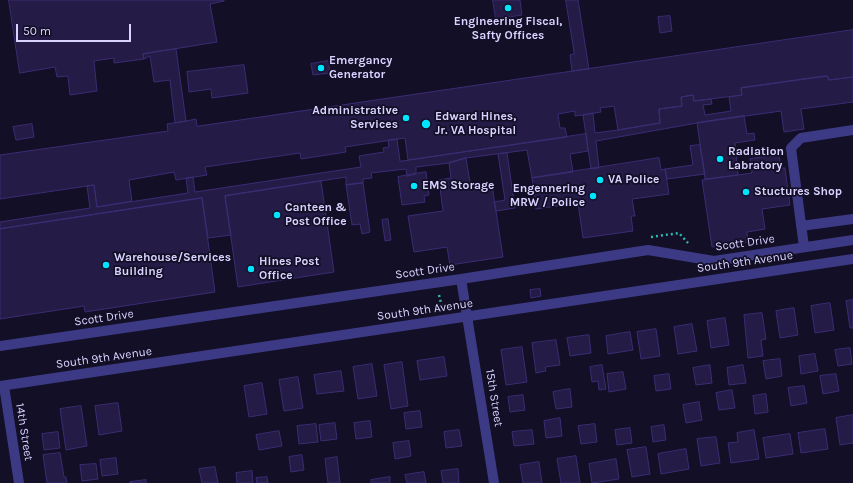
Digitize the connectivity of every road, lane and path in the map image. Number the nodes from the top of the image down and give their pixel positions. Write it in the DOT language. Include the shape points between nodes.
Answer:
graph roads {
  1 [pos="853,130"];
  2 [pos="853,219"];
  3 [pos="801,226"];
  4 [pos="853,240"];
  5 [pos="804,247"];
  6 [pos="853,259"];
  7 [pos="461,279"];
  8 [pos="468,317"];
  9 [pos="0,346"];
  10 [pos="2,386"];
  11 [pos="19,483"];
  12 [pos="494,483"];
  1 -- 3 [label="street" via="801,138 791,148"];
  2 -- 3 [label="street"];
  3 -- 5 [label="street"];
  4 -- 5 [label="street, Scott Drive"];
  5 -- 7 [label="street, Scott Drive" via="714,261 648,250"];
  6 -- 8 [label="street, South 9th Avenue"];
  7 -- 8 [label="street, 15th Street"];
  7 -- 9 [label="street, Scott Drive"];
  8 -- 10 [label="street, South 9th Avenue"];
  8 -- 12 [label="street, 15th Street"];
  10 -- 11 [label="street, 14th Street"];
}
